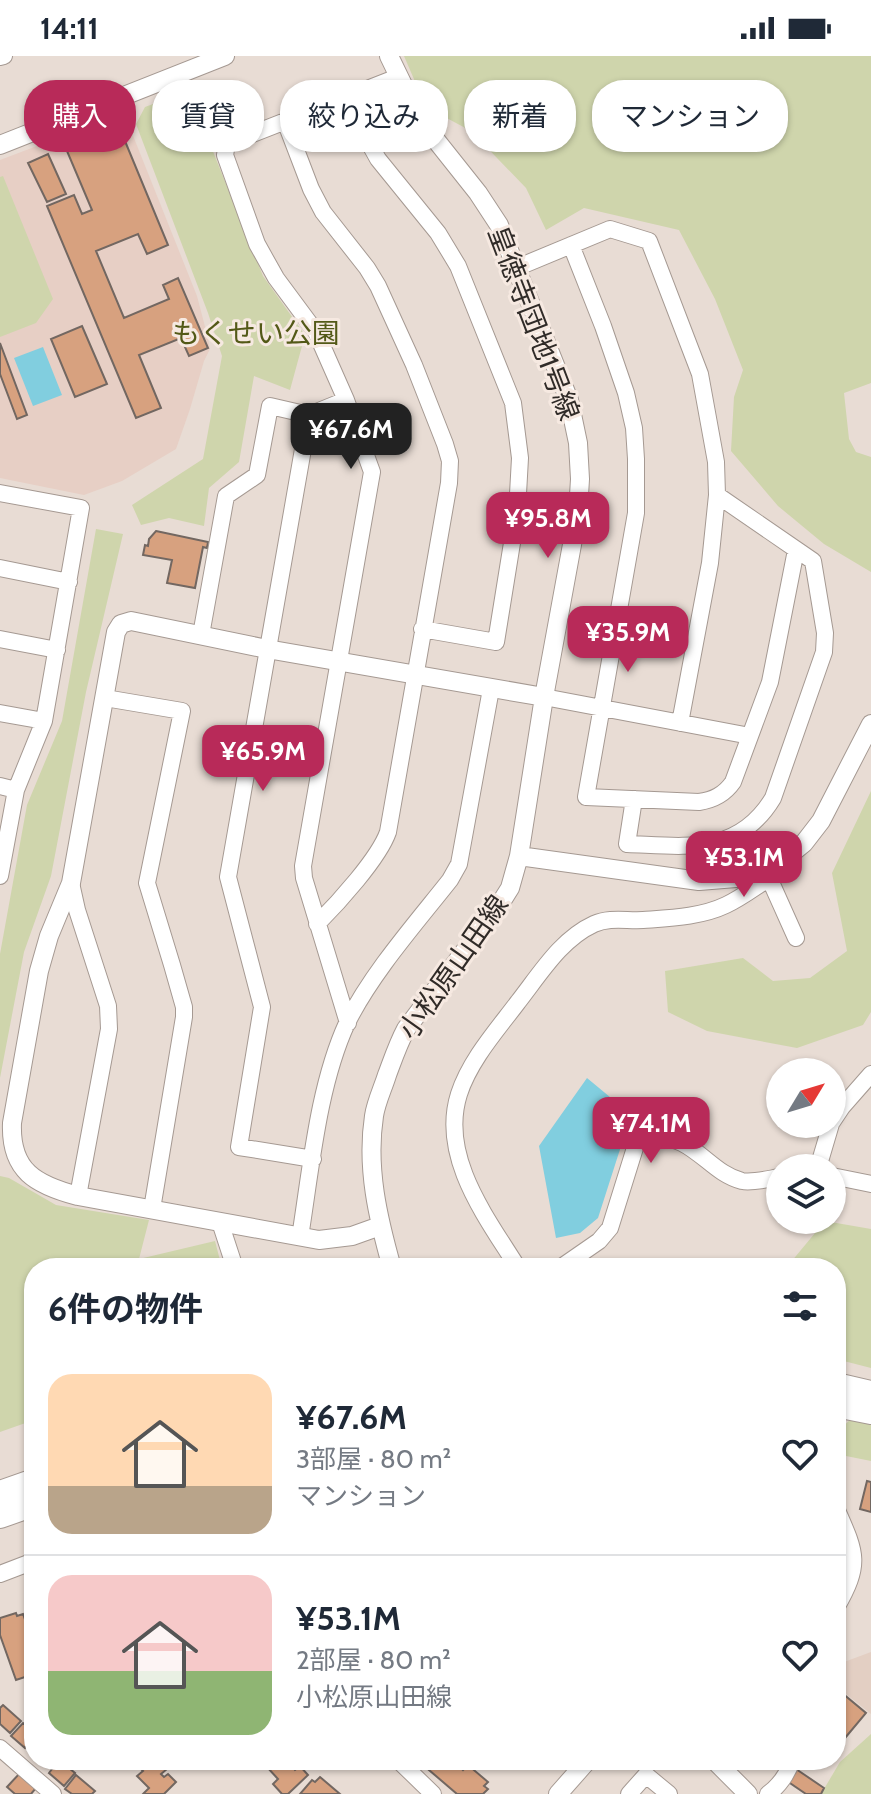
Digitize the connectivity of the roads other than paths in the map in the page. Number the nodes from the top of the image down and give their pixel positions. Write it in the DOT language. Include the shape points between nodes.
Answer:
graph roads {
  1 [pos="225,56"];
  2 [pos="389,56"];
  3 [pos="398,77"];
  4 [pos="390,80"];
  5 [pos="280,123"];
  6 [pos="0,145"];
  7 [pos="297,152"];
  8 [pos="374,152"];
  9 [pos="571,245"];
  10 [pos="516,268"];
  11 [pos="346,400"];
  12 [pos="309,415"];
  13 [pos="0,493"];
  14 [pos="717,495"];
  15 [pos="796,550"];
  16 [pos="0,568"];
  17 [pos="69,582"];
  18 [pos="422,629"];
  19 [pos="201,635"];
  20 [pos="0,639"];
  21 [pos="267,649"];
  22 [pos="57,650"];
  23 [pos="340,661"];
  24 [pos="416,676"];
  25 [pos="491,689"];
  26 [pos="544,697"];
  27 [pos="105,698"];
  28 [pos="602,708"];
  29 [pos="0,713"];
  30 [pos="44,721"];
  31 [pos="680,723"];
  32 [pos="871,724"];
  33 [pos="750,736"];
  34 [pos="8,788"];
  35 [pos="634,799"];
  36 [pos="519,856"];
  37 [pos="767,875"];
  38 [pos="0,876"];
  39 [pos="71,883"];
  40 [pos="317,924"];
  41 [pos="796,938"];
  42 [pos="348,1023"];
  43 [pos="871,1074"];
  44 [pos="846,1102"];
  45 [pos="313,1159"];
  46 [pos="766,1179"];
  47 [pos="846,1179"];
  48 [pos="871,1184"];
  49 [pos="78,1196"];
  50 [pos="152,1209"];
  51 [pos="220,1222"];
  52 [pos="380,1226"];
  53 [pos="300,1237"];
  54 [pos="232,1258"];
  55 [pos="389,1258"];
  56 [pos="512,1258"];
  57 [pos="574,1258"];
  58 [pos="846,1387"];
  59 [pos="871,1393"];
  60 [pos="846,1407"];
  61 [pos="871,1412"];
  62 [pos="24,1485"];
  63 [pos="0,1493"];
  64 [pos="24,1508"];
  65 [pos="0,1516"];
  66 [pos="846,1531"];
  67 [pos="24,1565"];
  68 [pos="0,1574"];
  69 [pos="846,1591"];
  70 [pos="0,1748"];
  71 [pos="24,1769"];
  72 [pos="25,1770"];
  73 [pos="408,1770"];
  74 [pos="579,1770"];
  75 [pos="724,1770"];
  76 [pos="788,1770"];
  77 [pos="53,1794"];
  78 [pos="433,1794"];
  79 [pos="558,1794"];
  80 [pos="629,1794"];
  81 [pos="669,1794"];
  82 [pos="748,1794"];
  83 [pos="768,1794"];
  1 -- 6 [label="street"];
  2 -- 3 [label="street, 皇徳寺団地1号線"];
  3 -- 4 [label="street"];
  3 -- 10 [label="street, 皇徳寺団地1号線" via="420,120 499,225"];
  5 -- 11 [label="street" via="227,144 225,155 257,244 316,332"];
  7 -- 18 [label="street" via="323,212 378,286 450,461"];
  8 -- 18 [label="street" via="458,266 513,403 520,458 517,512 496,642"];
  9 -- 10 [label="street"];
  9 -- 14 [label="street" via="610,229 649,241 700,374"];
  9 -- 28 [label="street" via="619,371 634,428 636,513"];
  10 -- 26 [label="street, 皇徳寺団地1号線" via="569,400 578,443 578,512"];
  11 -- 12 [label="street"];
  11 -- 23 [label="street" via="372,472"];
  12 -- 19 [label="street" via="270,406 257,475 226,496"];
  12 -- 21 [label="street"];
  13 -- 17 [label="street" via="81,508"];
  14 -- 15 [label="street"];
  14 -- 31 [label="street"];
  15 -- 33 [label="street" via="773,668"];
  15 -- 35 [label="street" via="813,561 824,652 767,808 742,831 717,843 627,844"];
  16 -- 17 [label="street"];
  17 -- 22 [label="street"];
  18 -- 24 [label="street"];
  19 -- 21 [label="street"];
  19 -- 27 [label="street" via="131,621 121,624"];
  20 -- 22 [label="street"];
  21 -- 23 [label="street"];
  21 -- 45 [label="street" via="228,877 262,1007 239,1147"];
  22 -- 30 [label="street"];
  23 -- 24 [label="street"];
  23 -- 40 [label="street" via="303,866"];
  24 -- 25 [label="street"];
  24 -- 40 [label="street" via="384,844"];
  25 -- 26 [label="street"];
  25 -- 42 [label="street" via="459,864"];
  26 -- 28 [label="street"];
  26 -- 36 [label="street, 皇徳寺団地1号線"];
  27 -- 39 [label="street"];
  27 -- 50 [label="street" via="182,711 147,883 184,1007"];
  28 -- 31 [label="street"];
  28 -- 35 [label="street" via="586,797"];
  29 -- 30 [label="street"];
  30 -- 34 [label="street"];
  31 -- 33 [label="street"];
  32 -- 37 [label="street" via="821,821"];
  33 -- 35 [label="street" via="733,782 711,801"];
  34 -- 38 [label="street"];
  36 -- 37 [label="street" via="699,881"];
  36 -- 52 [label="street, 小松原山田線" via="498,907 399,1042 374,1113 372,1166"];
  37 -- 41 [label="street"];
  37 -- 56 [label="street" via="726,905 699,915 597,922 567,942 494,1033 458,1096 455,1123 465,1177"];
  39 -- 49 [label="street" via="108,1006 109,1029"];
  39 -- 49 [label="street" via="39,971 11,1136 32,1177"];
  40 -- 42 [label="street"];
  42 -- 45 [label="street" via="326,1086"];
  43 -- 44 [label="street"];
  45 -- 53 [label="street"];
  46 -- 57 [label="street" via="745,1182 680,1142 639,1135 610,1228"];
  47 -- 48 [label="street"];
  49 -- 50 [label="street"];
  50 -- 51 [label="street"];
  51 -- 53 [label="street"];
  51 -- 54 [label="street"];
  52 -- 53 [label="street" via="335,1239"];
  52 -- 55 [label="street, 小松原山田線"];
  58 -- 59 [label="main road"];
  60 -- 61 [label="main road"];
  62 -- 63 [label="main road"];
  64 -- 65 [label="main road"];
  66 -- 69 [label="street" via="854,1561"];
  67 -- 68 [label="street"];
  70 -- 71 [label="street"];
  72 -- 77 [label="street"];
  73 -- 78 [label="street"];
  74 -- 79 [label="street"];
  75 -- 82 [label="street"];
  76 -- 83 [label="street"];
  80 -- 81 [label="street" via="646,1775"];
}
